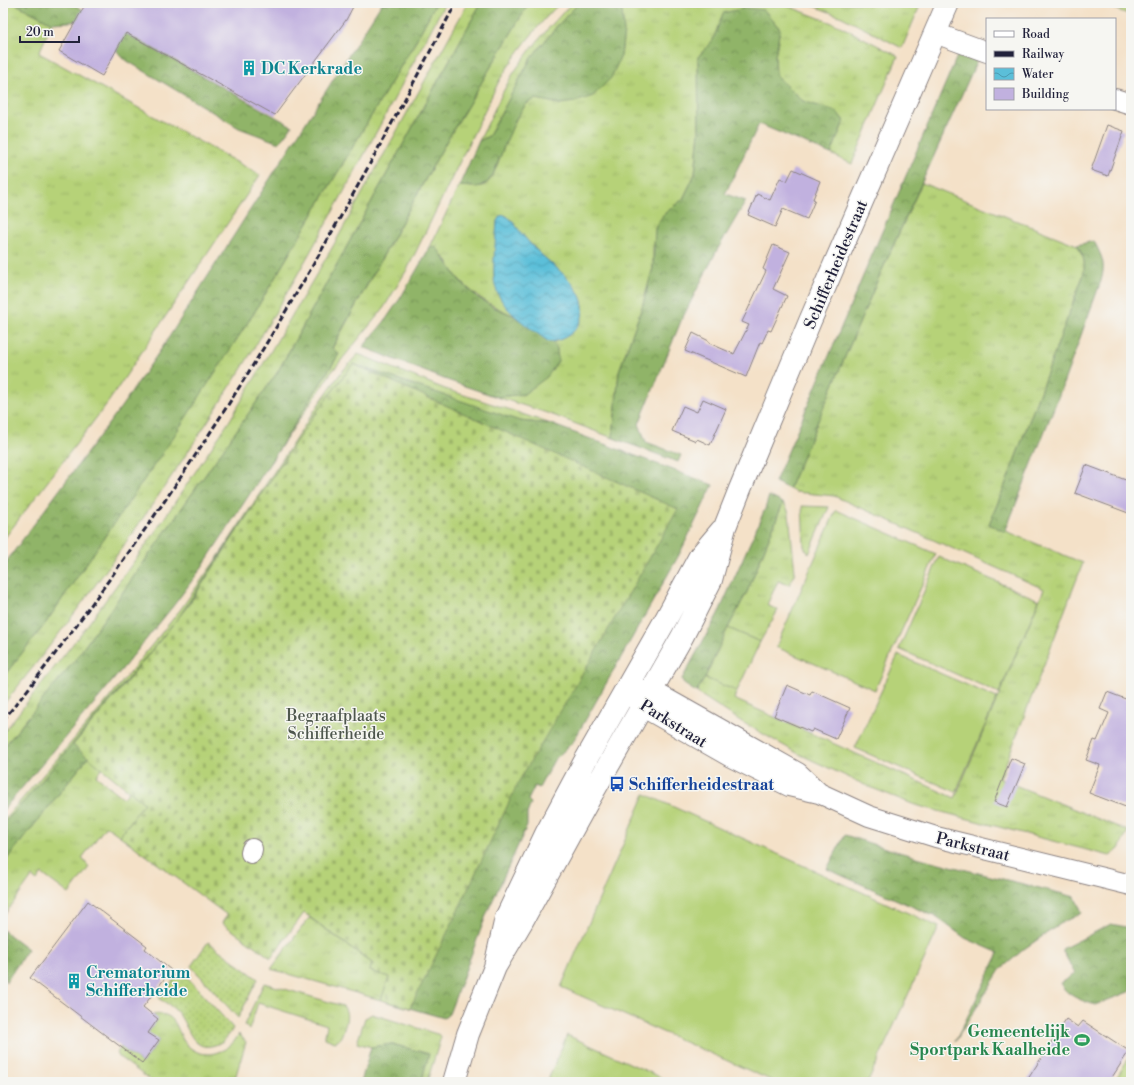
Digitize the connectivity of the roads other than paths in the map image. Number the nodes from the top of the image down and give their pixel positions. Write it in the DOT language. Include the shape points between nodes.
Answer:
graph roads {
  1 [pos="948,3"];
  2 [pos="935,33"];
  3 [pos="986,52"];
  4 [pos="1116,99"];
  5 [pos="1131,104"];
  6 [pos="725,526"];
  7 [pos="626,688"];
  8 [pos="647,699"];
  9 [pos="1131,885"];
  10 [pos="495,967"];
  11 [pos="454,1082"];
  1 -- 2 [label="street, Schifferheidestraat"];
  2 -- 3 [label="street"];
  2 -- 6 [label="street, Schifferheidestraat" via="810,321"];
  4 -- 5 [label="street"];
  6 -- 7 [label="street, Schifferheidestraat" via="700,556"];
  6 -- 8 [label="street, Schifferheidestraat" via="711,580"];
  7 -- 8 [label="street, Parkstraat"];
  7 -- 10 [label="street, Schifferheidestraat" via="546,834 506,918"];
  8 -- 9 [label="street, Parkstraat" via="731,757 789,786 819,792 869,816 936,836"];
  8 -- 10 [label="street, Schifferheidestraat"];
  10 -- 11 [label="street, Schifferheidestraat" via="468,1034"];
}
